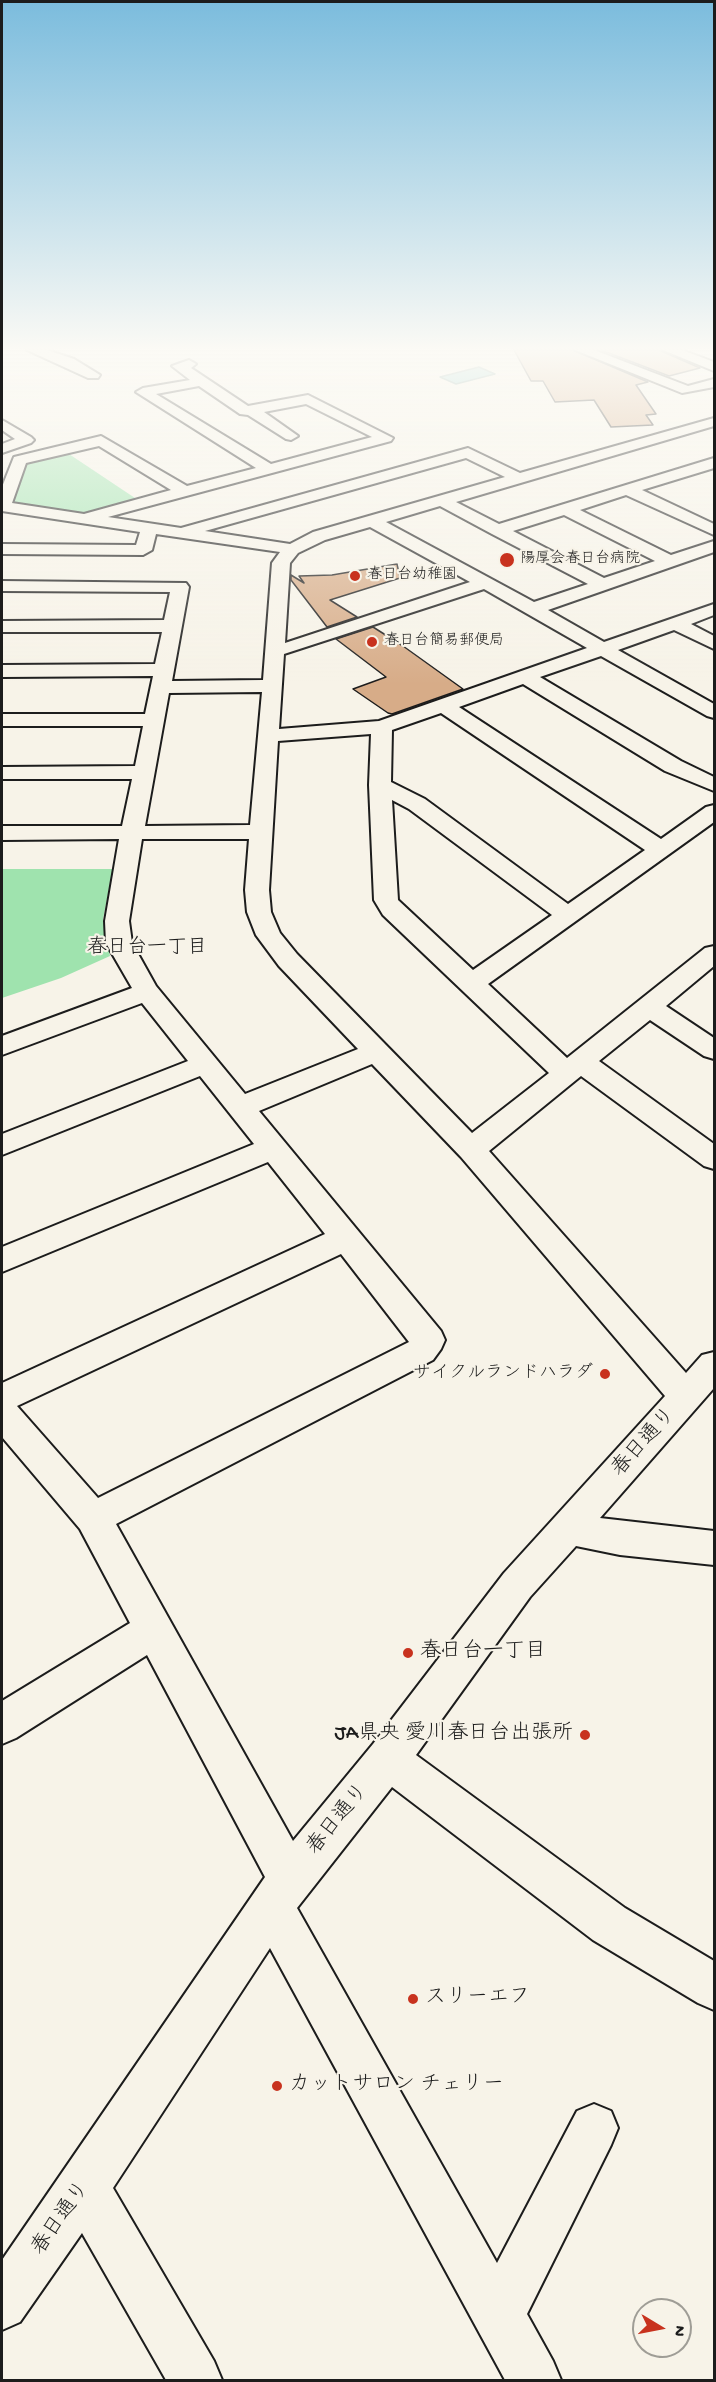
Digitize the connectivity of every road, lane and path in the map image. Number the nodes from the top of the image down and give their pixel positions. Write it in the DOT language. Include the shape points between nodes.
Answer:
graph roads {
  1 [pos="19,461"];
  2 [pos="138,461"];
  3 [pos="255,461"];
  4 [pos="301,461"];
  5 [pos="437,461"];
  6 [pos="484,461"];
  7 [pos="596,461"];
  8 [pos="434,462"];
  9 [pos="714,463"];
  10 [pos="268,469"];
  11 [pos="649,469"];
  12 [pos="687,471"];
  13 [pos="668,477"];
  14 [pos="518,478"];
  15 [pos="225,481"];
  16 [pos="714,483"];
  17 [pos="628,490"];
  18 [pos="184,491"];
  19 [pos="442,501"];
  20 [pos="3,507"];
  21 [pos="269,508"];
  22 [pos="565,509"];
  23 [pos="82,519"];
  24 [pos="372,521"];
  25 [pos="149,529"];
  26 [pos="498,530"];
  27 [pos="714,530"];
  28 [pos="180,533"];
  29 [pos="714,546"];
  30 [pos="2,549"];
  31 [pos="292,549"];
  32 [pos="669,561"];
  33 [pos="485,583"];
  34 [pos="603,585"];
  35 [pos="2,586"];
  36 [pos="533,609"];
  37 [pos="714,609"];
  38 [pos="675,623"];
  39 [pos="2,626"];
  40 [pos="171,626"];
  41 [pos="714,643"];
  42 [pos="602,649"];
  43 [pos="274,650"];
  44 [pos="2,671"];
  45 [pos="526,677"];
  46 [pos="161,679"];
  47 [pos="271,686"];
  48 [pos="444,706"];
  49 [pos="714,712"];
  50 [pos="2,720"];
  51 [pos="153,720"];
  52 [pos="382,726"];
  53 [pos="267,736"];
  54 [pos="2,772"];
  55 [pos="143,772"];
  56 [pos="380,784"];
  57 [pos="714,785"];
  58 [pos="714,812"];
  59 [pos="261,832"];
  60 [pos="2,833"];
  61 [pos="132,833"];
  62 [pos="660,849"];
  63 [pos="567,915"];
  64 [pos="714,954"];
  65 [pos="472,983"];
  66 [pos="147,992"];
  67 [pos="649,1007"];
  68 [pos="2,1046"];
  69 [pos="714,1050"];
  70 [pos="375,1052"];
  71 [pos="205,1064"];
  72 [pos="574,1067"];
  73 [pos="241,1107"];
  74 [pos="2,1145"];
  75 [pos="273,1148"];
  76 [pos="471,1150"];
  77 [pos="714,1159"];
  78 [pos="346,1238"];
  79 [pos="2,1260"];
  80 [pos="714,1365"];
  81 [pos="687,1397"];
  82 [pos="3,1413"];
  83 [pos="93,1518"];
  84 [pos="568,1528"];
  85 [pos="714,1548"];
  86 [pos="154,1629"];
  87 [pos="2,1724"];
  88 [pos="388,1759"];
  89 [pos="281,1892"];
  90 [pos="714,1987"];
  91 [pos="594,2128"];
  92 [pos="84,2187"];
  93 [pos="2,2304"];
  94 [pos="498,2316"];
  95 [pos="195,2380"];
  96 [pos="534,2380"];
  1 -- 20 [label="street"];
  2 -- 18 [label="street"];
  3 -- 10 [label="street"];
  4 -- 10 [label="street"];
  5 -- 8 [label="street"];
  6 -- 14 [label="street"];
  7 -- 14 [label="street"];
  8 -- 21 [label="street"];
  9 -- 12 [label="street"];
  10 -- 15 [label="street"];
  11 -- 13 [label="street"];
  12 -- 13 [label="street"];
  12 -- 16 [label="street"];
  13 -- 17 [label="street"];
  14 -- 19 [label="street"];
  15 -- 18 [label="street"];
  15 -- 21 [label="street"];
  17 -- 22 [label="street"];
  17 -- 27 [label="street"];
  18 -- 23 [label="street"];
  19 -- 24 [label="street"];
  19 -- 26 [label="street"];
  20 -- 23 [label="street"];
  21 -- 28 [label="street"];
  22 -- 26 [label="street"];
  22 -- 32 [label="street"];
  23 -- 25 [label="street"];
  24 -- 31 [label="street" via="319,536"];
  24 -- 33 [label="street"];
  25 -- 28 [label="street"];
  25 -- 30 [label="street" via="143,549"];
  26 -- 34 [label="street"];
  28 -- 31 [label="street"];
  29 -- 32 [label="street"];
  31 -- 43 [label="street" via="281,563"];
  32 -- 34 [label="street"];
  33 -- 36 [label="street"];
  33 -- 43 [label="street"];
  34 -- 36 [label="street"];
  35 -- 40 [label="street" via="180,587"];
  36 -- 42 [label="street"];
  37 -- 38 [label="street"];
  38 -- 41 [label="street"];
  38 -- 42 [label="street"];
  39 -- 40 [label="street"];
  40 -- 46 [label="street"];
  42 -- 45 [label="street"];
  42 -- 49 [label="street"];
  43 -- 47 [label="street"];
  44 -- 46 [label="street"];
  45 -- 48 [label="street"];
  45 -- 57 [label="street" via="673,766"];
  46 -- 47 [label="street"];
  46 -- 51 [label="street"];
  47 -- 53 [label="street"];
  48 -- 52 [label="street"];
  48 -- 62 [label="street"];
  50 -- 51 [label="street"];
  51 -- 55 [label="street"];
  52 -- 53 [label="street"];
  52 -- 56 [label="street"];
  53 -- 59 [label="street"];
  54 -- 55 [label="street"];
  55 -- 61 [label="street"];
  56 -- 63 [label="street" via="417,804"];
  56 -- 65 [label="street" via="386,900 392,910"];
  58 -- 62 [label="street"];
  59 -- 61 [label="street"];
  59 -- 70 [label="street" via="257,890 259,912 268,935"];
  60 -- 61 [label="street"];
  61 -- 66 [label="street" via="120,896 119,943"];
  62 -- 63 [label="street"];
  63 -- 65 [label="street"];
  64 -- 67 [label="street"];
  65 -- 72 [label="street"];
  66 -- 68 [label="street"];
  66 -- 71 [label="street"];
  67 -- 69 [label="street"];
  67 -- 72 [label="street"];
  70 -- 73 [label="street"];
  70 -- 76 [label="street"];
  71 -- 73 [label="street"];
  71 -- 74 [label="street"];
  72 -- 76 [label="street"];
  72 -- 77 [label="street"];
  73 -- 75 [label="street"];
  75 -- 78 [label="street"];
  75 -- 79 [label="street"];
  76 -- 81 [label="street"];
  78 -- 82 [label="street"];
  78 -- 83 [label="street" via="429,1340 421,1351"];
  80 -- 81 [label="street, 春日通り"];
  81 -- 84 [label="street, 春日通り"];
  82 -- 83 [label="street"];
  83 -- 86 [label="street"];
  84 -- 85 [label="street"];
  84 -- 88 [label="street, 春日通り" via="517,1585"];
  86 -- 87 [label="street"];
  86 -- 89 [label="street"];
  88 -- 89 [label="street, 春日通り"];
  88 -- 90 [label="street" via="609,1924"];
  89 -- 92 [label="street, 春日通り"];
  89 -- 94 [label="street"];
  91 -- 94 [label="street"];
  92 -- 93 [label="street, 春日通り"];
  92 -- 95 [label="street"];
  94 -- 96 [label="street"];
}
